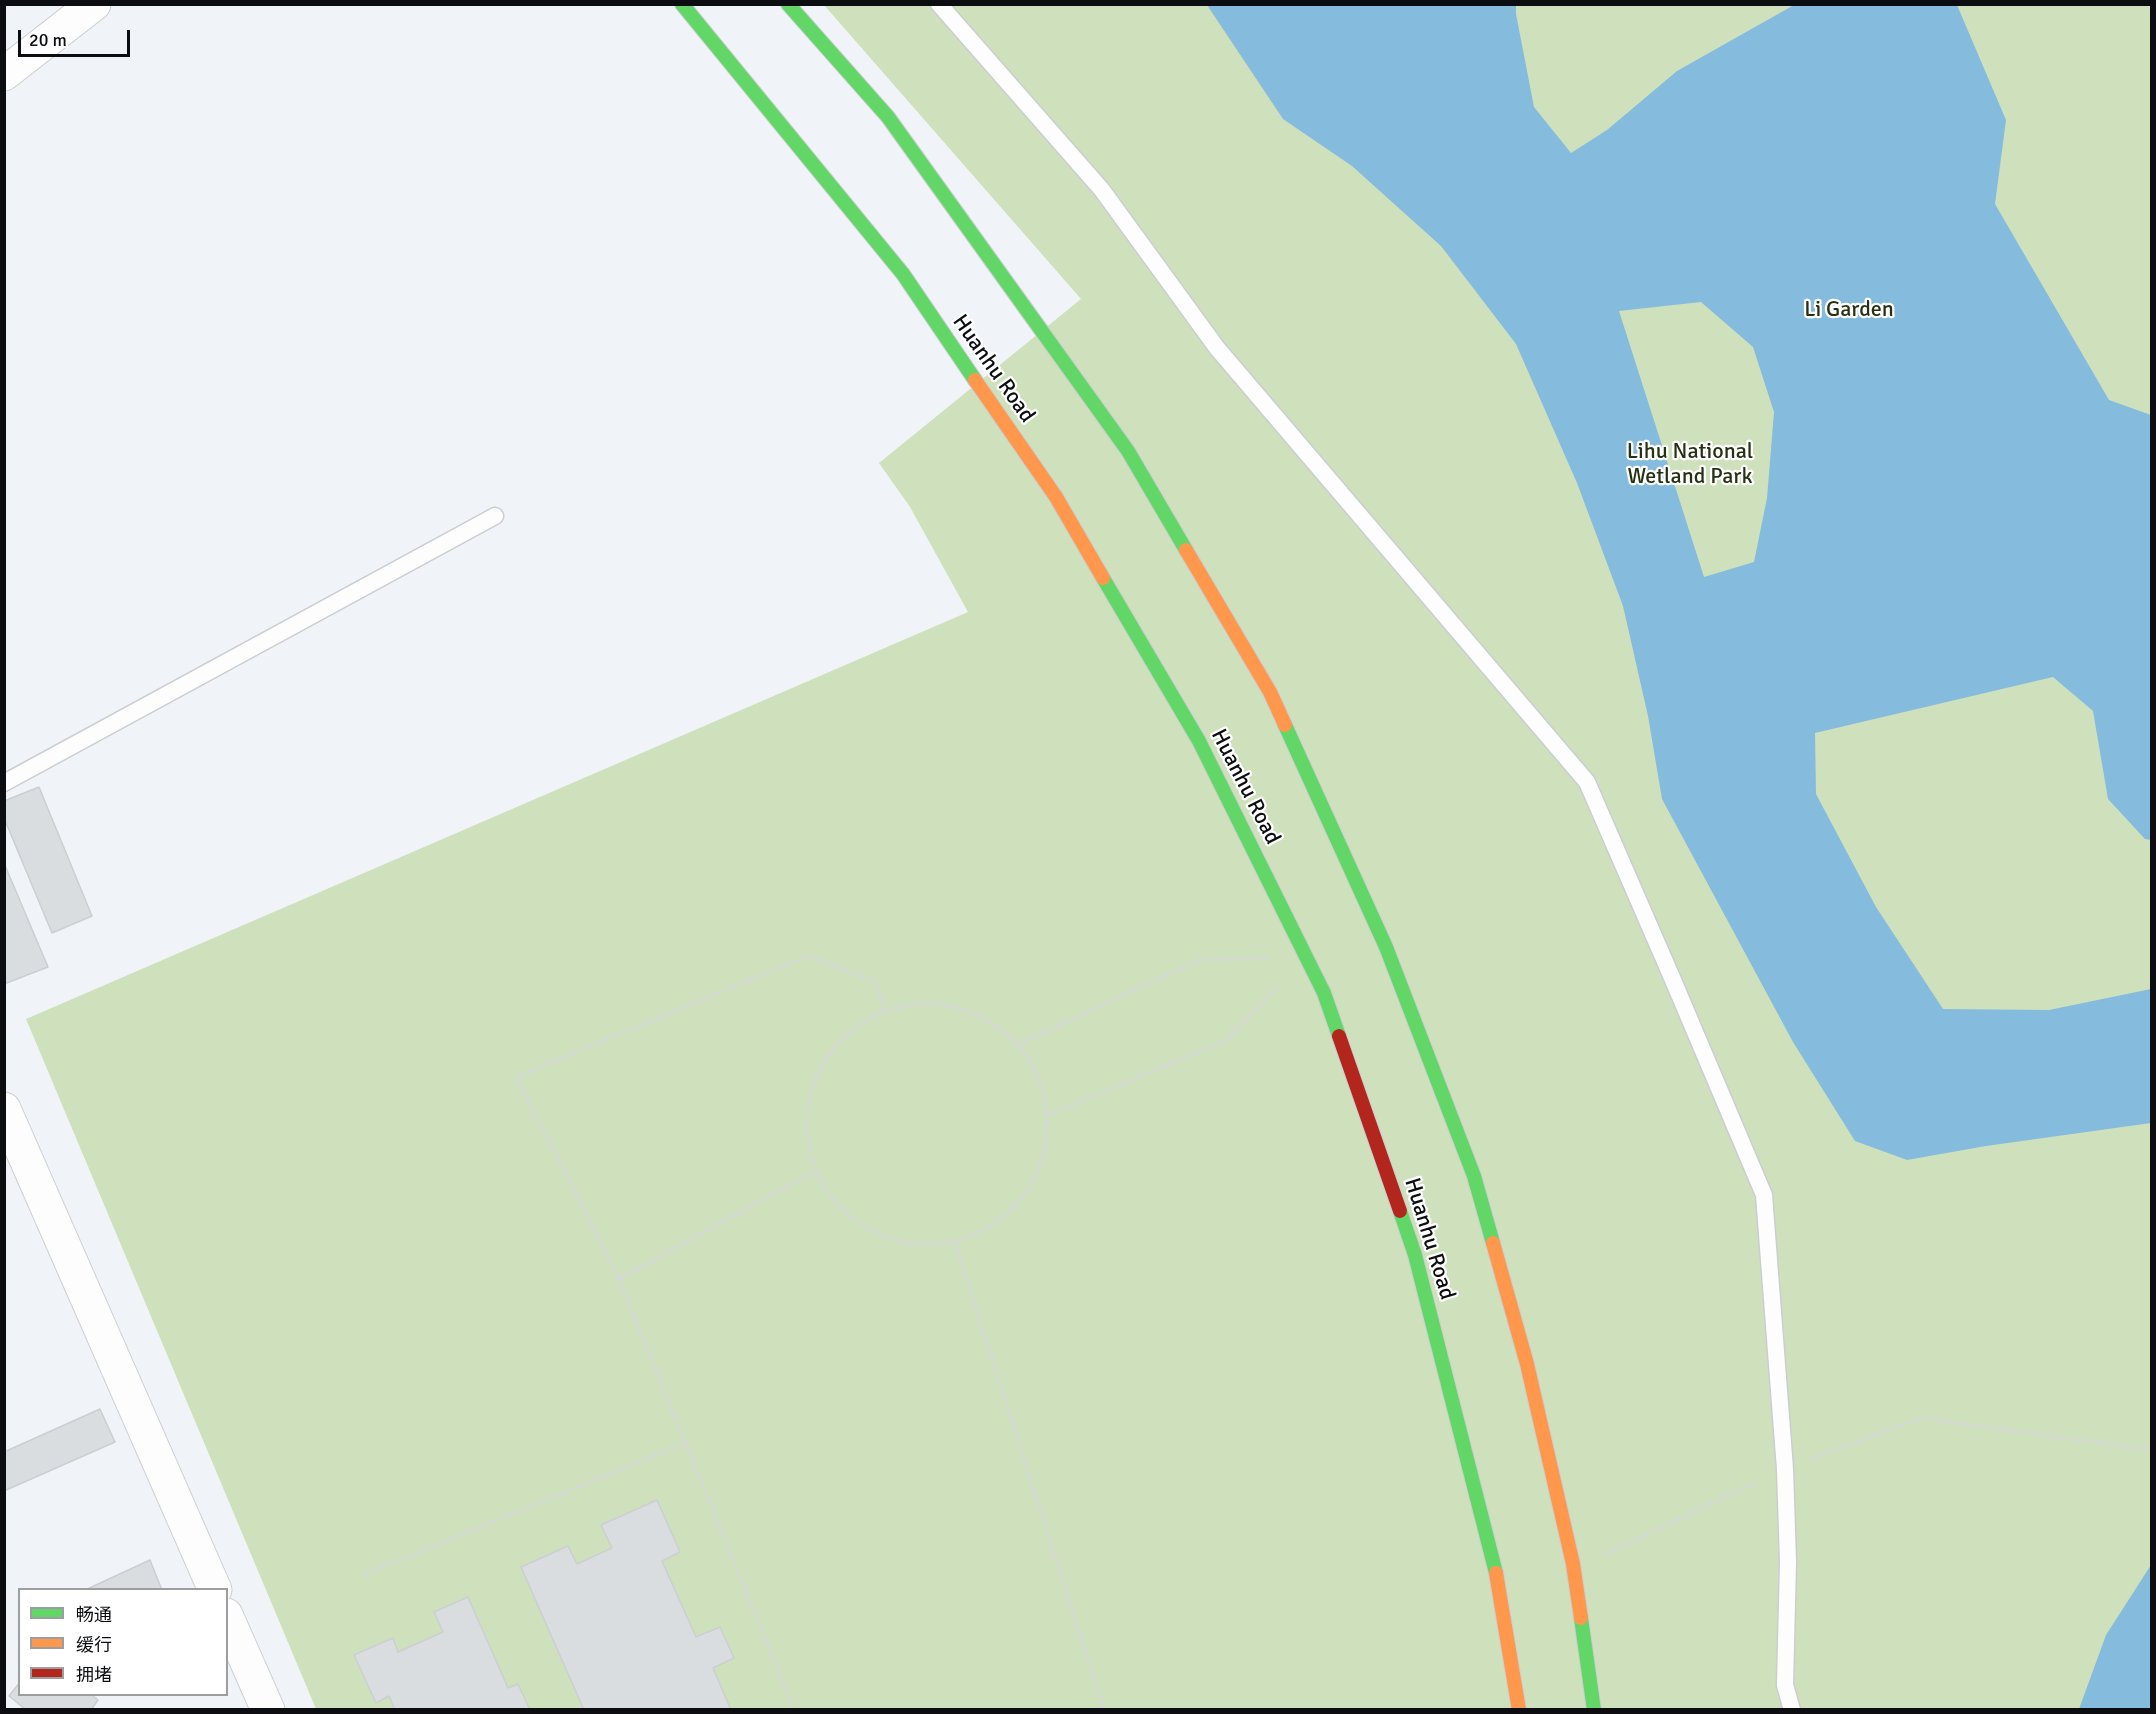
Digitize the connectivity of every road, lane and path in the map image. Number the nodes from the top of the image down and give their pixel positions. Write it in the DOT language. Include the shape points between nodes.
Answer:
graph roads {
  1 [pos="94,4"];
  2 [pos="682,4"];
  3 [pos="788,4"];
  4 [pos="939,4"];
  5 [pos="4,74"];
  6 [pos="495,516"];
  7 [pos="4,783"];
  8 [pos="1306,958"];
  9 [pos="885,1010"];
  10 [pos="1018,1044"];
  11 [pos="4,1109"];
  12 [pos="1048,1115"];
  13 [pos="815,1171"];
  14 [pos="955,1243"];
  15 [pos="619,1279"];
  16 [pos="686,1443"];
  17 [pos="2151,1450"];
  18 [pos="1785,1469"];
  19 [pos="1599,1557"];
  20 [pos="365,1575"];
  21 [pos="214,1588"];
  22 [pos="228,1620"];
  23 [pos="268,1710"];
  24 [pos="794,1710"];
  25 [pos="1104,1710"];
  26 [pos="1519,1710"];
  27 [pos="1594,1710"];
  28 [pos="1792,1710"];
  1 -- 5 [label="street"];
  2 -- 8 [label="main road, Huanhu Road" via="903,274 1056,498 1199,741"];
  3 -- 27 [label="main road" via="888,117 1128,451 1270,692 1386,947 1474,1176 1527,1364 1570,1553"];
  4 -- 18 [label="lane" via="1102,190 1217,348 1587,782 1764,1195"];
  6 -- 7 [label="lane"];
  8 -- 10 [label="path" via="1202,959"];
  8 -- 12 [label="path" via="1227,1040"];
  8 -- 26 [label="main road, Huanhu Road" via="1324,993 1415,1255 1500,1591"];
  9 -- 10 [label="path" via="932,1003 979,1014"];
  9 -- 13 [label="path" via="843,1036 816,1076 806,1123"];
  9 -- 15 [label="path" via="875,981 808,956 516,1077"];
  10 -- 12 [label="path" via="1039,1077"];
  11 -- 21 [label="street"];
  12 -- 14 [label="path" via="1038,1172 1005,1217"];
  13 -- 14 [label="path" via="849,1217 898,1242"];
  13 -- 15 [label="path"];
  14 -- 25 [label="path"];
  15 -- 16 [label="path"];
  16 -- 20 [label="path"];
  16 -- 24 [label="path"];
  17 -- 18 [label="path" via="1921,1418"];
  18 -- 19 [label="path"];
  18 -- 28 [label="lane" via="1785,1686"];
  22 -- 23 [label="street"];
}
